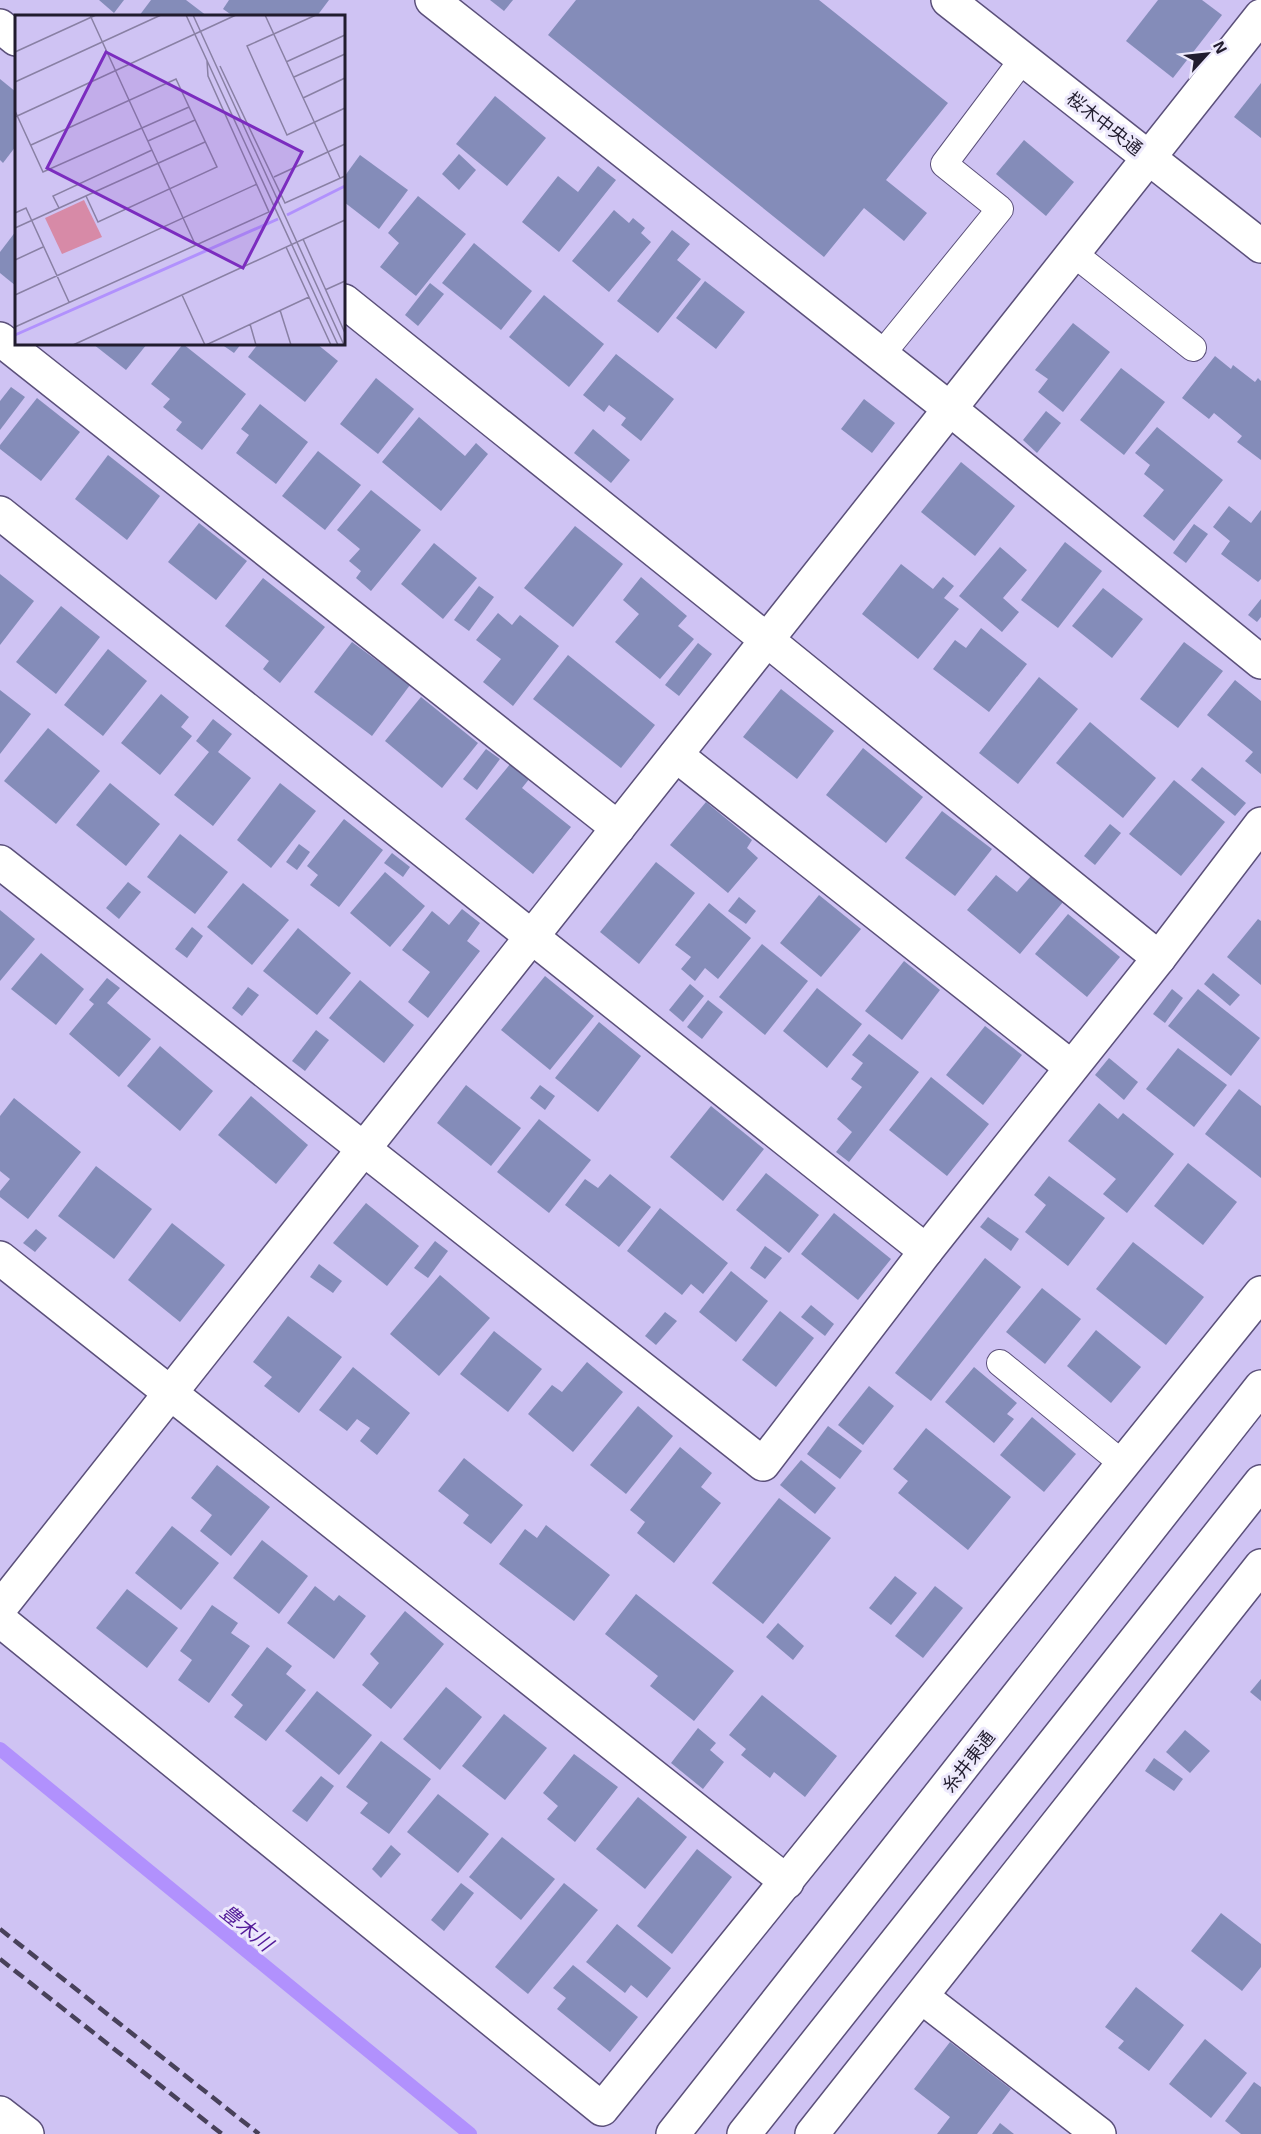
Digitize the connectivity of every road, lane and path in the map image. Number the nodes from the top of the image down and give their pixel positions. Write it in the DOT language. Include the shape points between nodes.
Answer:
graph roads {
  1 [pos="432,0"];
  2 [pos="948,0"];
  3 [pos="1261,16"];
  4 [pos="0,26"];
  5 [pos="15,38"];
  6 [pos="1023,59"];
  7 [pos="1148,157"];
  8 [pos="1261,246"];
  9 [pos="1073,254"];
  10 [pos="345,302"];
  11 [pos="0,339"];
  12 [pos="1193,348"];
  13 [pos="882,354"];
  14 [pos="950,409"];
  15 [pos="0,513"];
  16 [pos="767,640"];
  17 [pos="1261,662"];
  18 [pos="676,754"];
  19 [pos="1261,824"];
  20 [pos="618,828"];
  21 [pos="0,862"];
  22 [pos="532,936"];
  23 [pos="1159,958"];
  24 [pos="1071,1067"];
  25 [pos="363,1149"];
  26 [pos="926,1251"];
  27 [pos="0,1258"];
  28 [pos="1261,1293"];
  29 [pos="1000,1363"];
  30 [pos="1261,1387"];
  31 [pos="170,1393"];
  32 [pos="1123,1464"];
  33 [pos="1261,1482"];
  34 [pos="1261,1566"];
  35 [pos="0,1608"];
  36 [pos="0,1620"];
  37 [pos="787,1882"];
  38 [pos="922,1996"];
  39 [pos="0,2113"];
  40 [pos="27,2134"];
  41 [pos="673,2134"];
  42 [pos="744,2134"];
  43 [pos="812,2134"];
  44 [pos="1099,2134"];
  1 -- 13 [label="street"];
  2 -- 6 [label="street, 桜木中央通"];
  3 -- 7 [label="street"];
  4 -- 5 [label="street"];
  6 -- 7 [label="street, 桜木中央通"];
  6 -- 13 [label="lane" via="944,164 1000,209"];
  7 -- 8 [label="street, 桜木中央通"];
  7 -- 9 [label="street"];
  9 -- 12 [label="lane"];
  9 -- 14 [label="street"];
  10 -- 16 [label="street"];
  11 -- 20 [label="street"];
  13 -- 14 [label="street"];
  14 -- 16 [label="street"];
  14 -- 17 [label="street"];
  15 -- 22 [label="street"];
  16 -- 18 [label="street"];
  16 -- 23 [label="street"];
  18 -- 20 [label="street"];
  18 -- 24 [label="street"];
  19 -- 23 [label="street"];
  20 -- 22 [label="street"];
  21 -- 25 [label="street"];
  22 -- 25 [label="street"];
  22 -- 26 [label="street"];
  23 -- 24 [label="street"];
  24 -- 26 [label="street"];
  25 -- 26 [label="street" via="763,1464"];
  25 -- 31 [label="street"];
  27 -- 31 [label="street"];
  28 -- 32 [label="street"];
  29 -- 32 [label="lane"];
  30 -- 41 [label="street, 糸井東通"];
  31 -- 35 [label="street"];
  31 -- 37 [label="street"];
  32 -- 37 [label="street"];
  33 -- 42 [label="street"];
  34 -- 38 [label="street"];
  36 -- 37 [label="street" via="602,2109"];
  38 -- 43 [label="street"];
  38 -- 44 [label="street"];
  39 -- 40 [label="street"];
}
